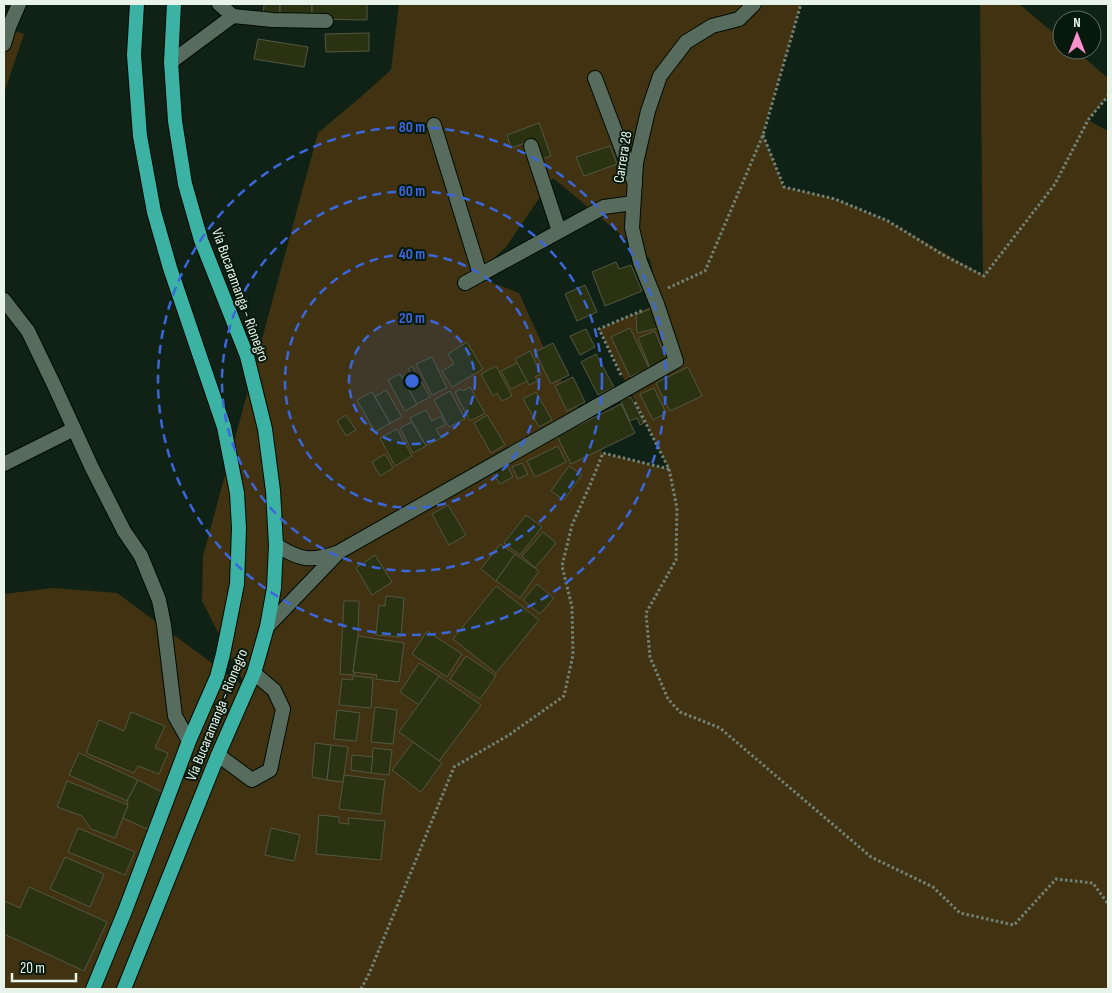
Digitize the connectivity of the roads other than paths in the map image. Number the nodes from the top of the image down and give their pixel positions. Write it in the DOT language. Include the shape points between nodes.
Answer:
graph roads {
  1 [pos="19,4"];
  2 [pos="137,4"];
  3 [pos="174,4"];
  4 [pos="219,4"];
  5 [pos="754,4"];
  6 [pos="233,16"];
  7 [pos="326,21"];
  8 [pos="4,44"];
  9 [pos="171,62"];
  10 [pos="595,78"];
  11 [pos="434,125"];
  12 [pos="531,146"];
  13 [pos="634,184"];
  14 [pos="634,202"];
  15 [pos="559,231"];
  16 [pos="480,274"];
  17 [pos="465,283"];
  18 [pos="4,300"];
  19 [pos="74,429"];
  20 [pos="4,464"];
  21 [pos="276,545"];
  22 [pos="337,553"];
  23 [pos="267,626"];
  24 [pos="254,673"];
  25 [pos="189,741"];
  26 [pos="218,755"];
  27 [pos="93,989"];
  28 [pos="124,989"];
  1 -- 8 [label="street"];
  2 -- 25 [label="highway, Vía Bucaramanga - Rionegro" via="134,55 140,136 154,212 224,427 237,493 237,584 227,637 217,677"];
  3 -- 9 [label="highway, Vía Bucaramanga - Rionegro"];
  4 -- 6 [label="street"];
  5 -- 13 [label="street, Carrera 28" via="739,18 712,26 686,42 660,76 648,111"];
  6 -- 7 [label="street"];
  6 -- 9 [label="street"];
  9 -- 21 [label="highway, Vía Bucaramanga - Rionegro" via="175,121 186,184 201,240 247,356 265,429"];
  10 -- 13 [label="street"];
  11 -- 16 [label="street"];
  12 -- 15 [label="street"];
  13 -- 14 [label="street, Carrera 28"];
  14 -- 15 [label="street" via="604,207"];
  14 -- 22 [label="street, Carrera 28" via="632,228 640,262 676,361"];
  15 -- 16 [label="street"];
  16 -- 17 [label="street"];
  18 -- 19 [label="street" via="28,332"];
  19 -- 20 [label="street"];
  19 -- 25 [label="street" via="124,530 141,556 158,600 175,716"];
  21 -- 22 [label="street" via="290,554 306,558 322,558"];
  21 -- 23 [label="highway, Vía Bucaramanga - Rionegro" via="274,588"];
  22 -- 23 [label="street"];
  23 -- 24 [label="highway, Vía Bucaramanga - Rionegro"];
  24 -- 26 [label="highway, Vía Bucaramanga - Rionegro"];
  24 -- 26 [label="street" via="274,690 284,709 270,770 252,780"];
  25 -- 27 [label="highway, Vía Bucaramanga - Rionegro"];
  26 -- 28 [label="highway, Vía Bucaramanga - Rionegro"];
}
